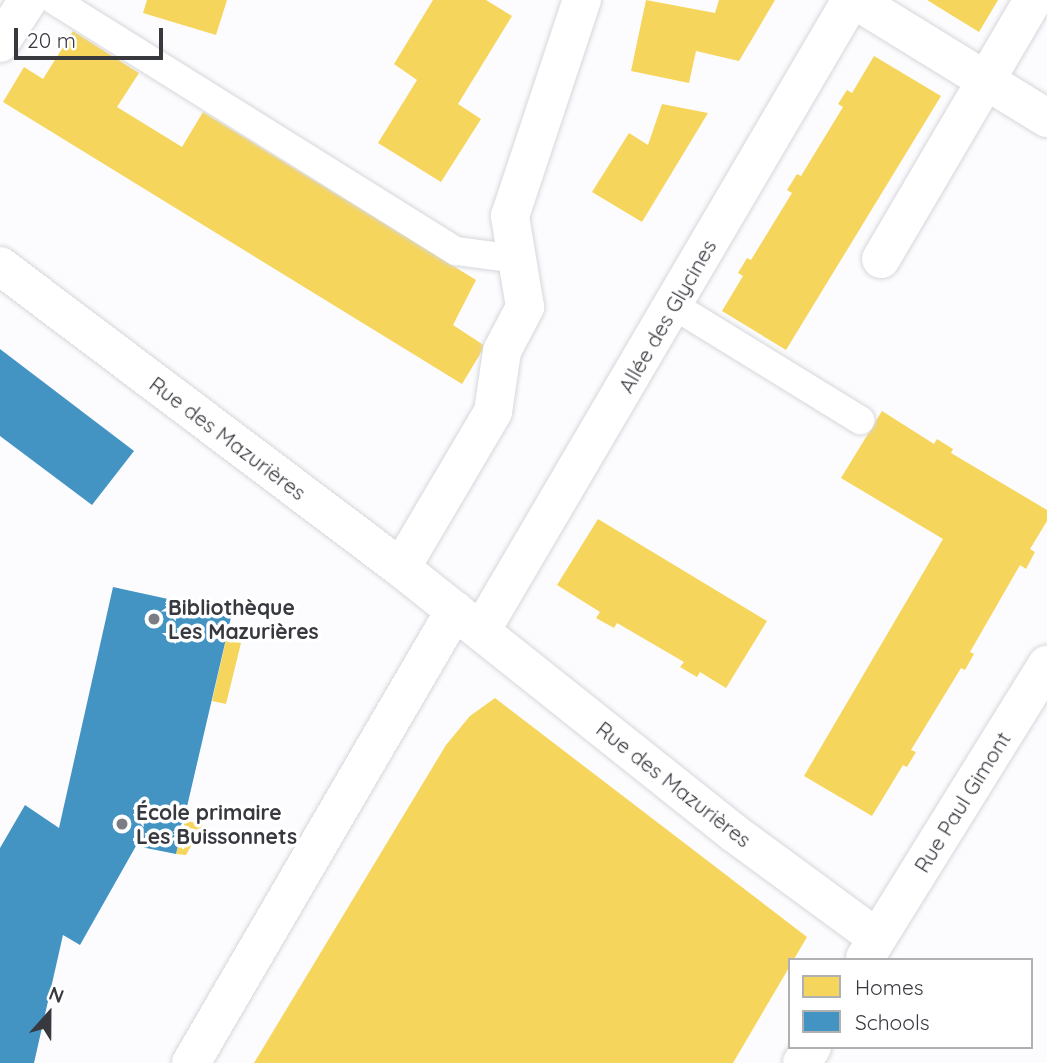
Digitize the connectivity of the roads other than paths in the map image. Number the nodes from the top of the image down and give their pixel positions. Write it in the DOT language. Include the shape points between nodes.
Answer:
graph roads {
  1 [pos="28,0"];
  2 [pos="54,0"];
  3 [pos="582,0"];
  4 [pos="853,0"];
  5 [pos="1033,0"];
  6 [pos="0,44"];
  7 [pos="985,80"];
  8 [pos="1047,118"];
  9 [pos="517,259"];
  10 [pos="881,259"];
  11 [pos="0,266"];
  12 [pos="673,305"];
  13 [pos="860,420"];
  14 [pos="401,568"];
  15 [pos="468,620"];
  16 [pos="1047,665"];
  17 [pos="870,949"];
  18 [pos="191,1063"];
  1 -- 6 [label="street"];
  2 -- 9 [label="lane" via="456,251"];
  3 -- 9 [label="street" via="510,216"];
  4 -- 7 [label="street"];
  4 -- 12 [label="street, Allée des Glycines"];
  5 -- 7 [label="street"];
  7 -- 8 [label="street"];
  7 -- 10 [label="street"];
  9 -- 14 [label="street" via="525,307 502,351 494,412"];
  11 -- 14 [label="street, Rue des Mazurières"];
  12 -- 13 [label="lane"];
  12 -- 15 [label="street, Allée des Glycines"];
  14 -- 15 [label="street, Rue des Mazurières"];
  15 -- 17 [label="street, Rue des Mazurières" via="734,833"];
  15 -- 18 [label="street"];
  16 -- 17 [label="street, Rue Paul Gimont"];
}
